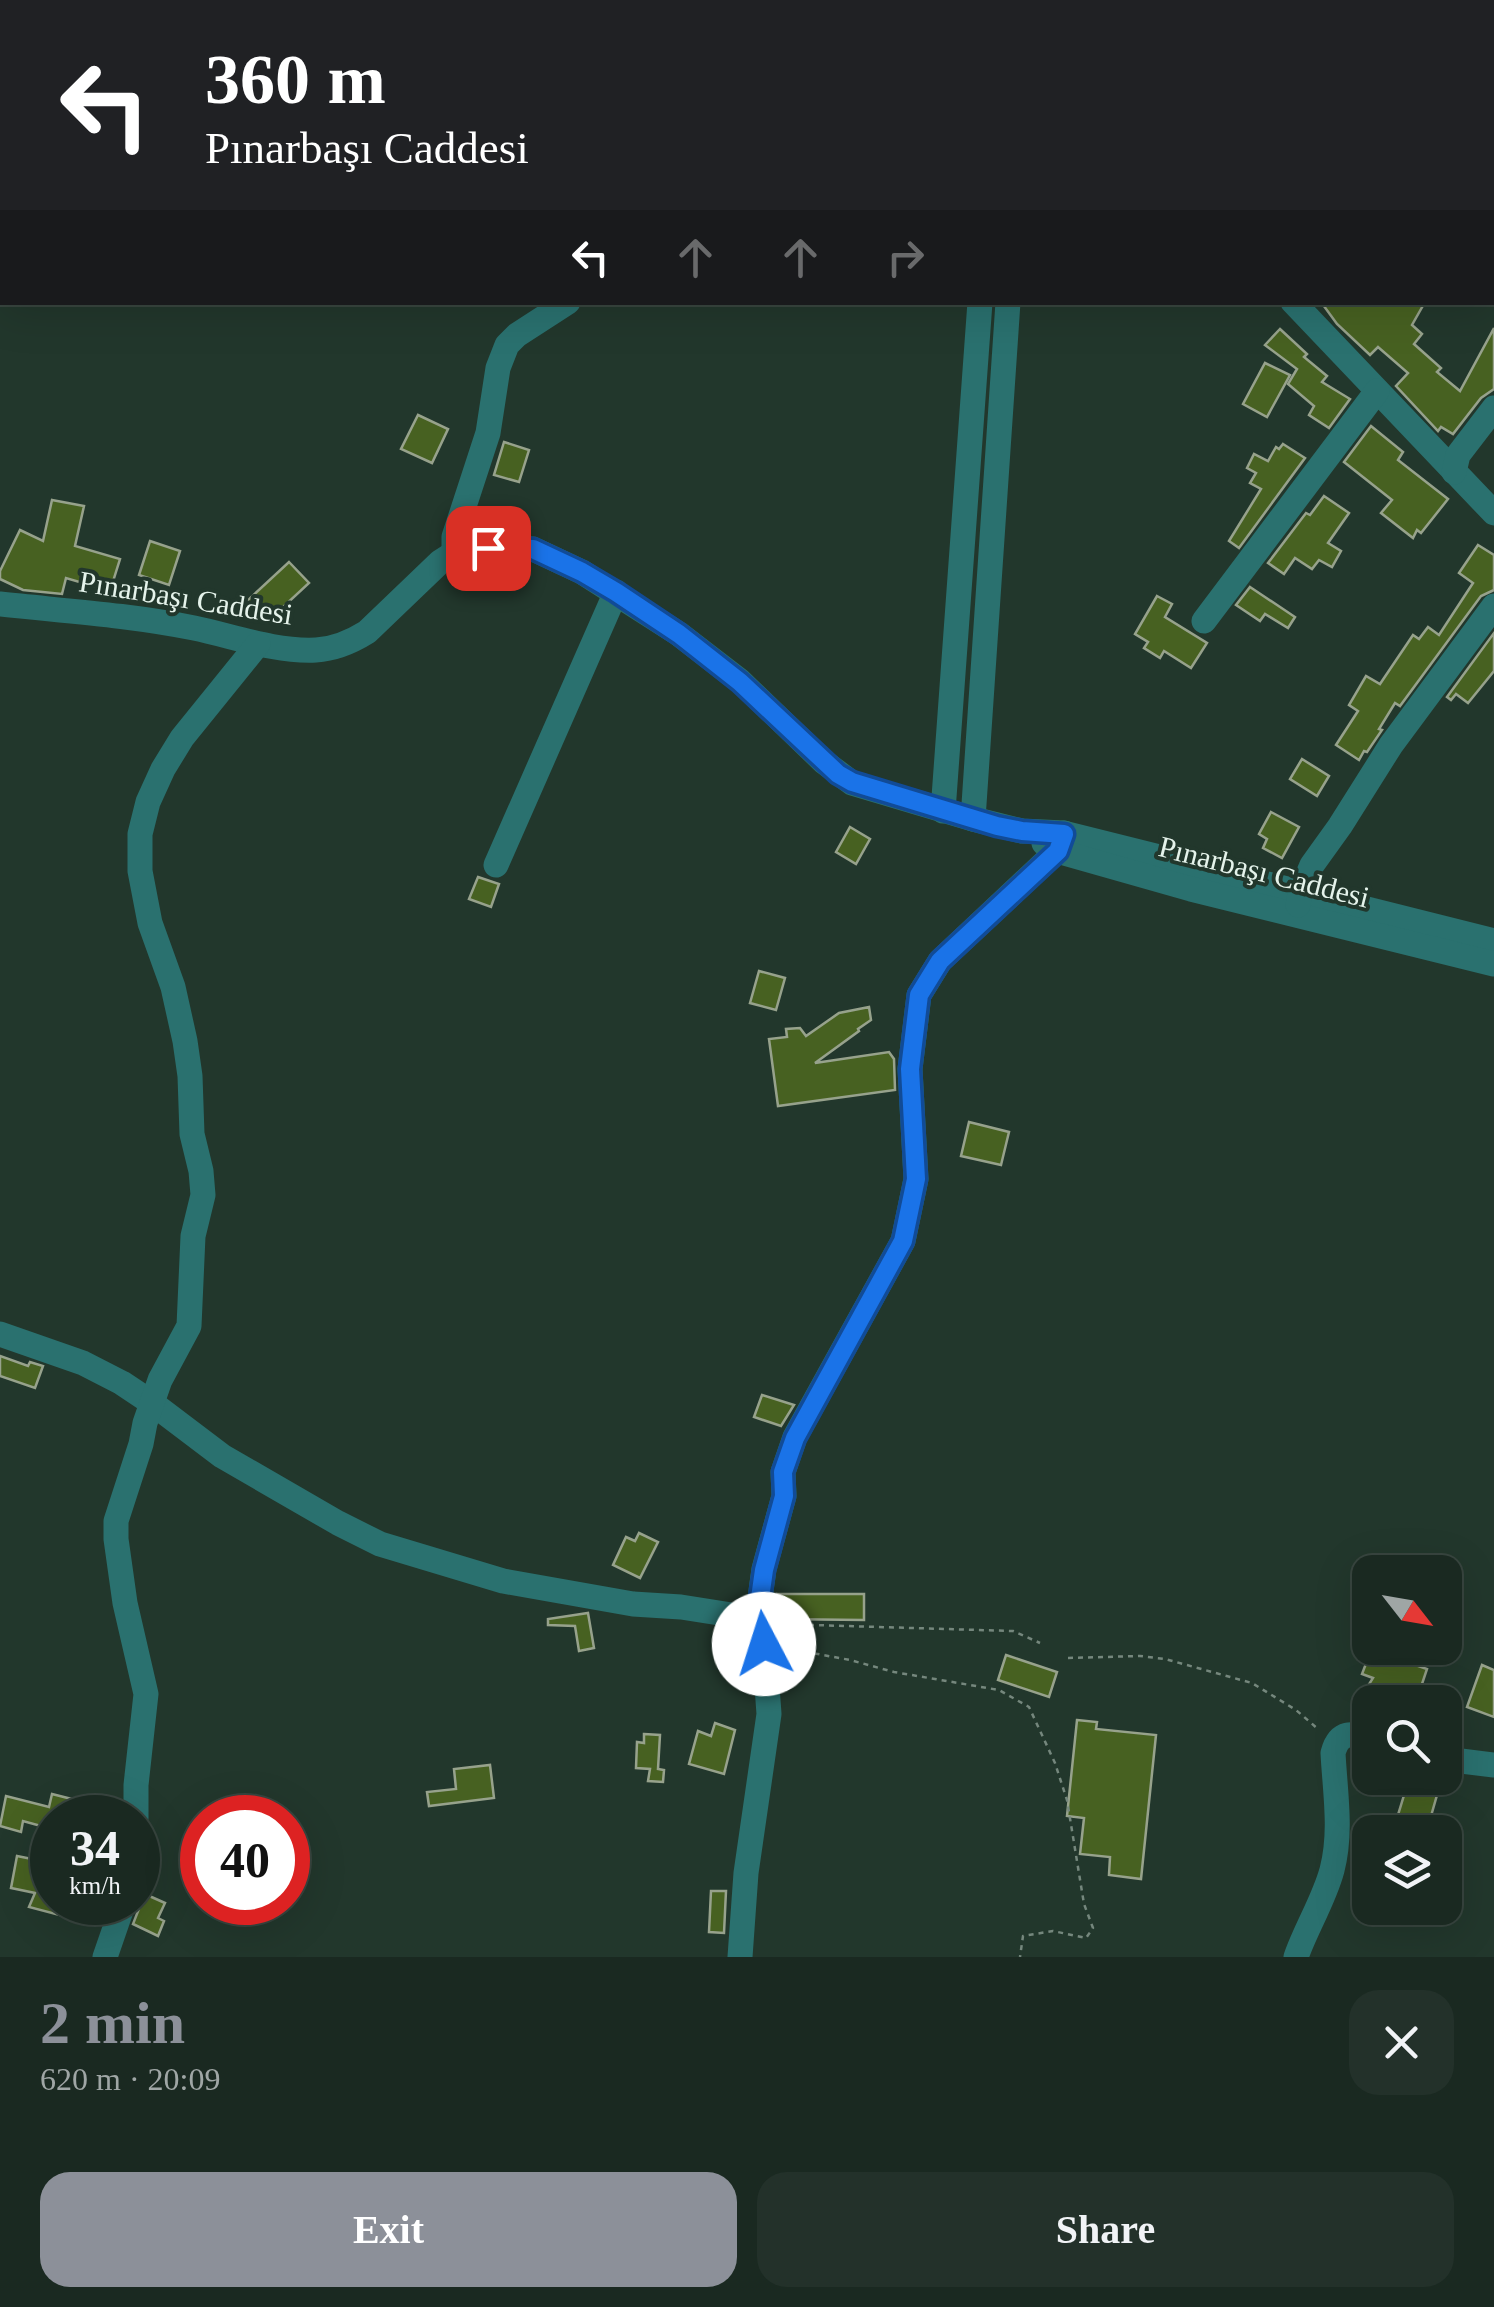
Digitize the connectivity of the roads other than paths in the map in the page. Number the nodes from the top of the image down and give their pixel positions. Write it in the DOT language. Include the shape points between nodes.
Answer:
graph roads {
  1 [pos="563,305"];
  2 [pos="980,305"];
  3 [pos="1008,305"];
  4 [pos="1296,305"];
  5 [pos="1377,391"];
  6 [pos="1494,408"];
  7 [pos="1454,472"];
  8 [pos="1494,512"];
  9 [pos="454,553"];
  10 [pos="616,592"];
  11 [pos="0,604"];
  12 [pos="1494,606"];
  13 [pos="1204,621"];
  14 [pos="258,644"];
  15 [pos="943,810"];
  16 [pos="973,820"];
  17 [pos="1061,842"];
  18 [pos="496,864"];
  19 [pos="1298,904"];
  20 [pos="1494,941"];
  21 [pos="1494,964"];
  22 [pos="0,1334"];
  23 [pos="152,1403"];
  24 [pos="760,1629"];
  25 [pos="1352,1733"];
  26 [pos="1462,1761"];
  27 [pos="1494,1765"];
  28 [pos="136,1795"];
  29 [pos="116,1925"];
  30 [pos="105,1957"];
  31 [pos="740,1957"];
  32 [pos="1296,1957"];
  1 -- 9 [label="street" via="507,345"];
  2 -- 15 [label="street"];
  3 -- 16 [label="street"];
  4 -- 5 [label="street"];
  5 -- 7 [label="street"];
  5 -- 13 [label="street"];
  6 -- 7 [label="street" via="1458,455"];
  7 -- 8 [label="street"];
  9 -- 10 [label="street, Pınarbaşı Caddesi" via="533,549"];
  9 -- 14 [label="street, Pınarbaşı Caddesi" via="354,640 318,650"];
  10 -- 15 [label="street, Pınarbaşı Caddesi" via="740,682 838,774"];
  10 -- 18 [label="street"];
  11 -- 14 [label="street, Pınarbaşı Caddesi" via="130,617"];
  12 -- 19 [label="street" via="1312,865"];
  14 -- 23 [label="street" via="182,738 148,802 140,834 150,923 174,987 188,1059 202,1195 192,1236 189,1326"];
  15 -- 16 [label="street, Pınarbaşı Caddesi"];
  16 -- 17 [label="street, Pınarbaşı Caddesi"];
  17 -- 19 [label="street, Pınarbaşı Caddesi"];
  17 -- 24 [label="street" via="940,961 919,995 910,1069 916,1179 903,1241 795,1438 764,1570"];
  19 -- 20 [label="street, Pınarbaşı Caddesi"];
  19 -- 21 [label="street, Pınarbaşı Caddesi"];
  22 -- 23 [label="street" via="83,1362"];
  23 -- 24 [label="street" via="222,1456 380,1544 504,1582 681,1607"];
  23 -- 28 [label="street" via="116,1522 125,1603 146,1694"];
  24 -- 31 [label="street" via="769,1714"];
  25 -- 32 [label="street" via="1333,1753 1332,1872"];
  26 -- 27 [label="street"];
  29 -- 30 [label="street"];
}
